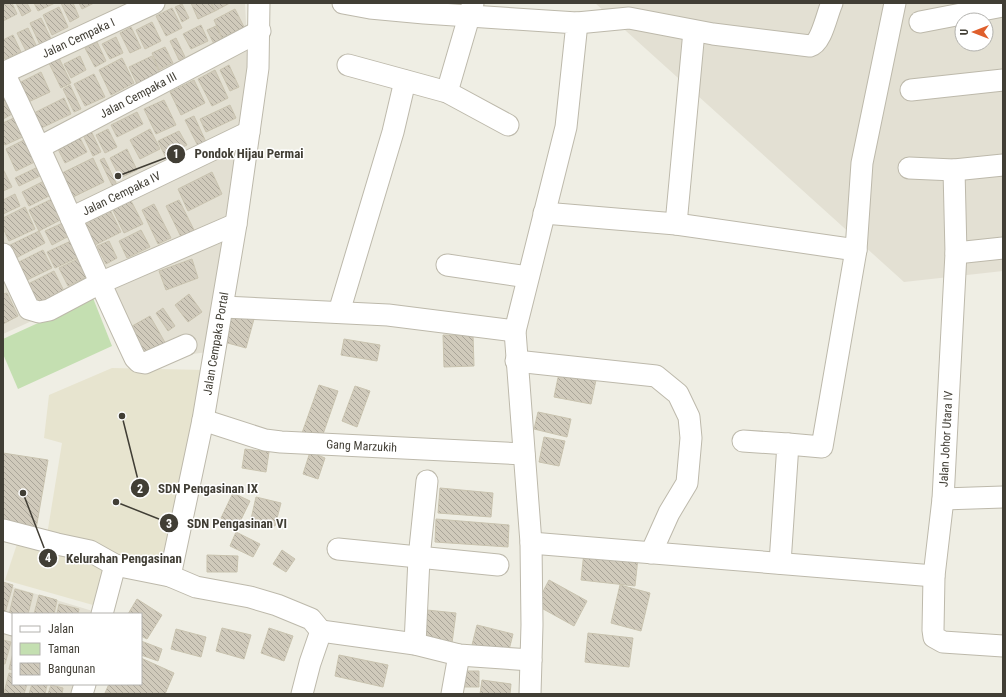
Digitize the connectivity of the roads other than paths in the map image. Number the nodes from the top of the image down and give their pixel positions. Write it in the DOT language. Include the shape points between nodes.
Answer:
graph roads {
  1 [pos="154,3"];
  2 [pos="259,3"];
  3 [pos="343,3"];
  4 [pos="895,3"];
  5 [pos="370,5"];
  6 [pos="1003,6"];
  7 [pos="472,9"];
  8 [pos="509,11"];
  9 [pos="630,11"];
  10 [pos="829,11"];
  11 [pos="920,22"];
  12 [pos="577,23"];
  13 [pos="260,31"];
  14 [pos="694,31"];
  15 [pos="348,65"];
  16 [pos="3,73"];
  17 [pos="1003,80"];
  18 [pos="405,81"];
  19 [pos="911,90"];
  20 [pos="447,92"];
  21 [pos="508,125"];
  22 [pos="249,132"];
  23 [pos="40,147"];
  24 [pos="1003,165"];
  25 [pos="909,168"];
  26 [pos="954,170"];
  27 [pos="544,213"];
  28 [pos="71,218"];
  29 [pos="236,224"];
  30 [pos="676,224"];
  31 [pos="1003,248"];
  32 [pos="856,250"];
  33 [pos="956,253"];
  34 [pos="3,255"];
  35 [pos="447,265"];
  36 [pos="528,276"];
  37 [pos="100,283"];
  38 [pos="223,307"];
  39 [pos="339,312"];
  40 [pos="515,331"];
  41 [pos="186,345"];
  42 [pos="516,361"];
  43 [pos="203,420"];
  44 [pos="743,441"];
  45 [pos="788,444"];
  46 [pos="524,454"];
  47 [pos="427,481"];
  48 [pos="1003,497"];
  49 [pos="943,499"];
  50 [pos="3,530"];
  51 [pos="531,543"];
  52 [pos="338,549"];
  53 [pos="651,553"];
  54 [pos="419,558"];
  55 [pos="780,563"];
  56 [pos="115,565"];
  57 [pos="498,565"];
  58 [pos="170,576"];
  59 [pos="934,576"];
  60 [pos="102,613"];
  61 [pos="321,631"];
  62 [pos="415,644"];
  63 [pos="1003,646"];
  64 [pos="459,655"];
  65 [pos="531,660"];
  66 [pos="302,694"];
  67 [pos="452,694"];
  68 [pos="530,694"];
  1 -- 16 [label="street, Jalan Cempaka I"];
  2 -- 13 [label="street, Jalan Cempaka Portal"];
  3 -- 5 [label="street"];
  4 -- 32 [label="street" via="862,163"];
  5 -- 7 [label="street"];
  6 -- 11 [label="street"];
  7 -- 8 [label="street"];
  7 -- 20 [label="street"];
  8 -- 12 [label="street"];
  9 -- 12 [label="street"];
  9 -- 14 [label="street"];
  10 -- 14 [label="street" via="816,43 810,46"];
  12 -- 27 [label="street" via="566,126"];
  13 -- 22 [label="street, Jalan Cempaka Portal" via="258,68"];
  13 -- 23 [label="street, Jalan Cempaka III"];
  14 -- 30 [label="street"];
  15 -- 18 [label="street"];
  16 -- 23 [label="street"];
  17 -- 19 [label="street"];
  18 -- 20 [label="street"];
  18 -- 39 [label="street" via="393,132"];
  20 -- 21 [label="street"];
  22 -- 28 [label="street, Jalan Cempaka IV"];
  22 -- 29 [label="street, Jalan Cempaka Portal"];
  23 -- 28 [label="street"];
  24 -- 26 [label="street"];
  25 -- 26 [label="street"];
  26 -- 33 [label="street, Jalan Johor Utara IV"];
  27 -- 30 [label="street"];
  27 -- 36 [label="street"];
  28 -- 37 [label="street"];
  29 -- 37 [label="street"];
  29 -- 38 [label="street, Jalan Cempaka Portal"];
  30 -- 32 [label="street"];
  31 -- 33 [label="street"];
  32 -- 45 [label="street" via="822,447"];
  33 -- 49 [label="street, Jalan Johor Utara IV"];
  34 -- 37 [label="street" via="29,309 39,312 49,310"];
  35 -- 36 [label="street"];
  36 -- 40 [label="street"];
  37 -- 41 [label="street" via="139,362 145,363"];
  38 -- 39 [label="street"];
  38 -- 43 [label="street, Jalan Cempaka Portal"];
  39 -- 40 [label="street" via="388,315"];
  40 -- 42 [label="street"];
  42 -- 46 [label="street"];
  42 -- 53 [label="street" via="656,376 678,394 689,417 691,438 687,483 669,513"];
  43 -- 46 [label="street, Gang Marzukih" via="265,440 281,442"];
  43 -- 58 [label="street, Jalan Cempaka Portal"];
  44 -- 45 [label="street"];
  45 -- 55 [label="street"];
  46 -- 51 [label="street"];
  47 -- 54 [label="street"];
  48 -- 49 [label="street"];
  49 -- 59 [label="street, Jalan Johor Utara IV"];
  50 -- 56 [label="street" via="90,551"];
  51 -- 53 [label="street"];
  51 -- 65 [label="street"];
  52 -- 54 [label="street"];
  53 -- 55 [label="street"];
  54 -- 57 [label="street"];
  54 -- 62 [label="street"];
  55 -- 59 [label="street"];
  56 -- 58 [label="street"];
  56 -- 60 [label="street"];
  58 -- 61 [label="street" via="196,587 277,605 311,619"];
  59 -- 63 [label="street, Jalan Johor Utara IV" via="934,637 943,642"];
  61 -- 62 [label="street"];
  61 -- 66 [label="street"];
  62 -- 64 [label="street"];
  64 -- 65 [label="street"];
  64 -- 67 [label="street"];
  65 -- 68 [label="street"];
}
